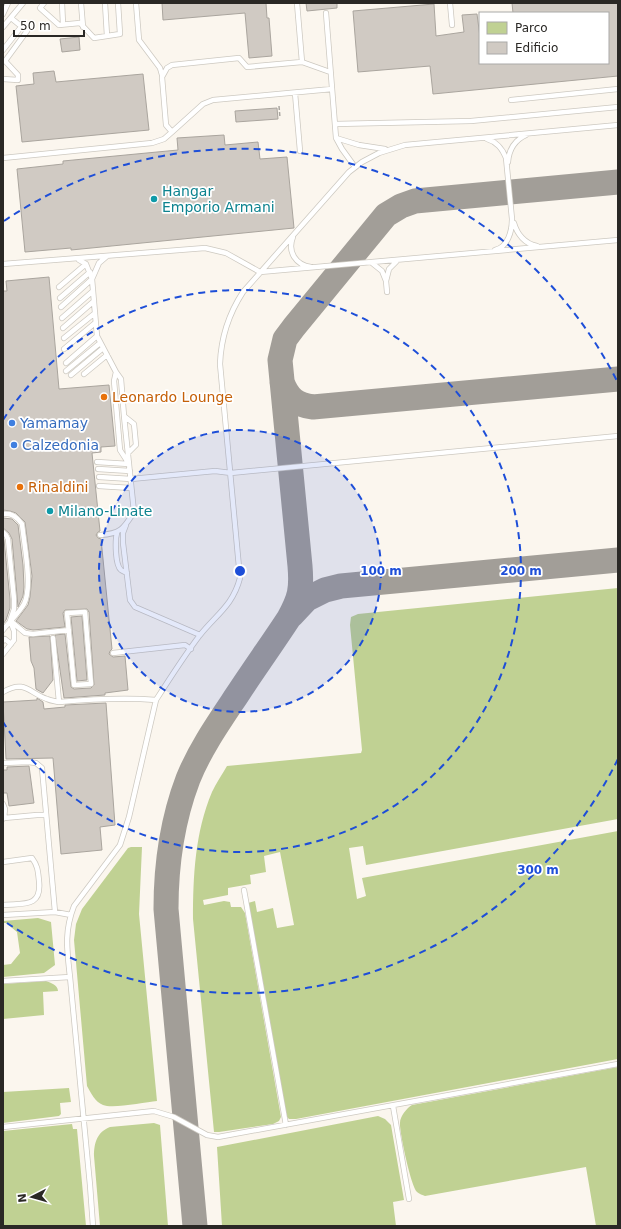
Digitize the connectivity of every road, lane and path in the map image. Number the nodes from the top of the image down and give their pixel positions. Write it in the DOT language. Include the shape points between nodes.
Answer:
graph roads {
  1 [pos="8,3"];
  2 [pos="20,3"];
  3 [pos="23,3"];
  4 [pos="44,3"];
  5 [pos="62,3"];
  6 [pos="81,3"];
  7 [pos="105,3"];
  8 [pos="118,3"];
  9 [pos="136,3"];
  10 [pos="297,3"];
  11 [pos="450,3"];
  12 [pos="3,14"];
  13 [pos="15,14"];
  14 [pos="326,14"];
  15 [pos="11,18"];
  16 [pos="63,24"];
  17 [pos="452,25"];
  18 [pos="3,26"];
  19 [pos="21,26"];
  20 [pos="83,26"];
  21 [pos="107,36"];
  22 [pos="3,50"];
  23 [pos="302,62"];
  24 [pos="330,72"];
  25 [pos="162,77"];
  26 [pos="3,79"];
  27 [pos="618,89"];
  28 [pos="332,90"];
  29 [pos="295,93"];
  30 [pos="511,100"];
  31 [pos="279,106"];
  32 [pos="618,106"];
  33 [pos="280,118"];
  34 [pos="335,124"];
  35 [pos="618,125"];
  36 [pos="172,132"];
  37 [pos="529,133"];
  38 [pos="336,138"];
  39 [pos="481,138"];
  40 [pos="386,150"];
  41 [pos="300,151"];
  42 [pos="3,158"];
  43 [pos="508,163"];
  44 [pos="356,167"];
  45 [pos="512,219"];
  46 [pos="295,233"];
  47 [pos="618,240"];
  48 [pos="542,247"];
  49 [pos="489,252"];
  50 [pos="108,256"];
  51 [pos="77,259"];
  52 [pos="398,260"];
  53 [pos="3,261"];
  54 [pos="372,263"];
  55 [pos="3,264"];
  56 [pos="86,264"];
  57 [pos="321,268"];
  58 [pos="3,269"];
  59 [pos="90,272"];
  60 [pos="260,272"];
  61 [pos="92,280"];
  62 [pos="386,281"];
  63 [pos="59,287"];
  64 [pos="93,291"];
  65 [pos="387,292"];
  66 [pos="60,298"];
  67 [pos="94,301"];
  68 [pos="61,307"];
  69 [pos="95,313"];
  70 [pos="62,318"];
  71 [pos="96,323"];
  72 [pos="63,328"];
  73 [pos="97,336"];
  74 [pos="64,338"];
  75 [pos="100,342"];
  76 [pos="64,349"];
  77 [pos="102,349"];
  78 [pos="106,355"];
  79 [pos="66,362"];
  80 [pos="66,370"];
  81 [pos="116,372"];
  82 [pos="84,374"];
  83 [pos="71,375"];
  84 [pos="124,416"];
  85 [pos="618,436"];
  86 [pos="128,453"];
  87 [pos="97,462"];
  88 [pos="129,464"];
  89 [pos="98,469"];
  90 [pos="130,471"];
  91 [pos="231,473"];
  92 [pos="99,477"];
  93 [pos="131,479"];
  94 [pos="99,486"];
  95 [pos="131,488"];
  96 [pos="3,514"];
  97 [pos="126,525"];
  98 [pos="3,532"];
  99 [pos="117,533"];
  100 [pos="100,536"];
  101 [pos="127,573"];
  102 [pos="10,621"];
  103 [pos="3,630"];
  104 [pos="69,630"];
  105 [pos="200,635"];
  106 [pos="53,638"];
  107 [pos="3,641"];
  108 [pos="11,644"];
  109 [pos="190,649"];
  110 [pos="113,653"];
  111 [pos="3,654"];
  112 [pos="3,692"];
  113 [pos="156,700"];
  114 [pos="59,702"];
  115 [pos="3,764"];
  116 [pos="3,804"];
  117 [pos="46,815"];
  118 [pos="4,818"];
  119 [pos="3,862"];
  120 [pos="244,890"];
  121 [pos="3,905"];
  122 [pos="55,912"];
  123 [pos="71,915"];
  124 [pos="3,916"];
  125 [pos="70,977"];
  126 [pos="3,981"];
  127 [pos="618,1064"];
  128 [pos="393,1106"];
  129 [pos="84,1119"];
  130 [pos="286,1125"];
  131 [pos="3,1127"];
  132 [pos="410,1199"];
  133 [pos="93,1226"];
  1 -- 12 [label="lane"];
  2 -- 13 [label="lane"];
  3 -- 13 [label="lane"];
  4 -- 16 [label="lane" via="40,8 59,25"];
  5 -- 16 [label="lane"];
  6 -- 20 [label="lane"];
  7 -- 21 [label="lane"];
  8 -- 21 [label="lane" via="120,34"];
  9 -- 25 [label="lane" via="139,40 160,68"];
  10 -- 23 [label="lane"];
  11 -- 17 [label="lane"];
  13 -- 15 [label="lane"];
  14 -- 24 [label="lane"];
  15 -- 18 [label="lane"];
  15 -- 19 [label="lane"];
  16 -- 20 [label="lane" via="80,23"];
  19 -- 22 [label="lane"];
  19 -- 26 [label="lane" via="27,31 5,61 18,75 18,80"];
  20 -- 21 [label="lane" via="94,38"];
  23 -- 24 [label="lane"];
  23 -- 25 [label="lane" via="247,67 239,58 179,64 167,68"];
  24 -- 28 [label="lane"];
  25 -- 36 [label="lane" via="166,125"];
  27 -- 30 [label="lane"];
  28 -- 29 [label="lane"];
  28 -- 34 [label="lane"];
  29 -- 36 [label="lane" via="213,100 203,104"];
  29 -- 41 [label="lane"];
  31 -- 33 [label="path"];
  32 -- 34 [label="lane" via="471,121"];
  34 -- 38 [label="lane"];
  35 -- 37 [label="lane"];
  36 -- 42 [label="lane" via="164,139 152,143"];
  37 -- 39 [label="lane"];
  37 -- 43 [label="lane" via="513,145"];
  38 -- 40 [label="lane"];
  38 -- 44 [label="lane"];
  39 -- 40 [label="lane"];
  39 -- 43 [label="lane" via="499,146"];
  40 -- 44 [label="lane"];
  43 -- 45 [label="lane"];
  44 -- 46 [label="lane" via="342,179"];
  45 -- 48 [label="lane" via="520,237 534,246"];
  45 -- 49 [label="lane" via="512,229 505,242 498,249"];
  46 -- 57 [label="lane" via="291,241 294,259 300,264"];
  46 -- 60 [label="lane"];
  47 -- 48 [label="lane"];
  48 -- 49 [label="lane"];
  49 -- 52 [label="lane"];
  50 -- 51 [label="lane"];
  50 -- 60 [label="lane" via="205,248 226,253"];
  50 -- 61 [label="lane" via="99,263"];
  51 -- 55 [label="lane"];
  51 -- 56 [label="lane"];
  52 -- 54 [label="lane"];
  52 -- 62 [label="lane" via="388,269"];
  53 -- 55 [label="lane"];
  54 -- 57 [label="lane"];
  54 -- 62 [label="lane" via="382,271"];
  55 -- 58 [label="lane"];
  56 -- 59 [label="lane"];
  56 -- 63 [label="lane"];
  57 -- 60 [label="lane"];
  59 -- 61 [label="lane"];
  59 -- 66 [label="lane"];
  60 -- 91 [label="lane" via="242,292 231,312 221,351 220,364"];
  61 -- 64 [label="lane"];
  61 -- 68 [label="lane"];
  62 -- 65 [label="lane"];
  64 -- 67 [label="lane"];
  64 -- 70 [label="lane"];
  67 -- 69 [label="lane"];
  67 -- 72 [label="lane"];
  69 -- 71 [label="lane"];
  69 -- 74 [label="lane"];
  71 -- 73 [label="lane"];
  71 -- 76 [label="lane"];
  73 -- 75 [label="lane"];
  73 -- 79 [label="lane"];
  75 -- 77 [label="lane"];
  75 -- 80 [label="lane"];
  77 -- 78 [label="lane"];
  77 -- 83 [label="lane"];
  78 -- 81 [label="lane"];
  78 -- 82 [label="lane"];
  81 -- 84 [label="lane" via="121,379"];
  81 -- 88 [label="lane" via="114,381 120,450"];
  84 -- 86 [label="lane"];
  84 -- 86 [label="lane" via="134,424 136,445"];
  85 -- 91 [label="lane"];
  86 -- 88 [label="lane"];
  87 -- 88 [label="lane"];
  88 -- 90 [label="lane"];
  89 -- 90 [label="lane"];
  90 -- 93 [label="lane"];
  91 -- 93 [label="lane" via="215,471"];
  91 -- 105 [label="lane" via="240,578 237,591 230,602"];
  92 -- 93 [label="lane"];
  93 -- 95 [label="lane"];
  94 -- 95 [label="lane"];
  95 -- 97 [label="lane" via="134,512"];
  96 -- 102 [label="lane" via="12,515 22,524 27,577 27,597 22,608"];
  97 -- 99 [label="lane"];
  97 -- 101 [label="lane" via="123,538"];
  98 -- 102 [label="lane" via="8,539 14,599"];
  99 -- 100 [label="lane"];
  99 -- 101 [label="lane" via="115,539 118,566 121,571"];
  101 -- 105 [label="lane" via="130,600 135,607"];
  102 -- 103 [label="lane"];
  102 -- 104 [label="lane" via="25,633"];
  102 -- 108 [label="lane" via="14,631 14,640"];
  104 -- 104 [label="lane" via="74,685 92,684 84,612 67,613"];
  105 -- 109 [label="lane"];
  106 -- 114 [label="lane"];
  107 -- 108 [label="lane" via="5,639"];
  108 -- 111 [label="lane"];
  109 -- 110 [label="lane" via="185,644"];
  109 -- 113 [label="lane"];
  112 -- 114 [label="lane" via="18,686"];
  113 -- 114 [label="lane" via="139,698"];
  113 -- 123 [label="lane" via="120,845 74,906"];
  115 -- 117 [label="lane" via="28,762 36,763 42,768"];
  116 -- 118 [label="lane"];
  117 -- 118 [label="lane"];
  117 -- 122 [label="lane"];
  119 -- 121 [label="lane" via="32,858 38,865 40,891 37,898 31,902"];
  120 -- 130 [label="lane"];
  122 -- 123 [label="lane"];
  122 -- 124 [label="lane"];
  123 -- 125 [label="lane" via="66,942"];
  125 -- 126 [label="lane"];
  125 -- 129 [label="lane"];
  127 -- 128 [label="lane"];
  128 -- 130 [label="lane"];
  128 -- 132 [label="lane"];
  129 -- 130 [label="lane" via="154,1111 174,1117 207,1135 218,1137"];
  129 -- 131 [label="lane"];
  129 -- 133 [label="lane"];
}
